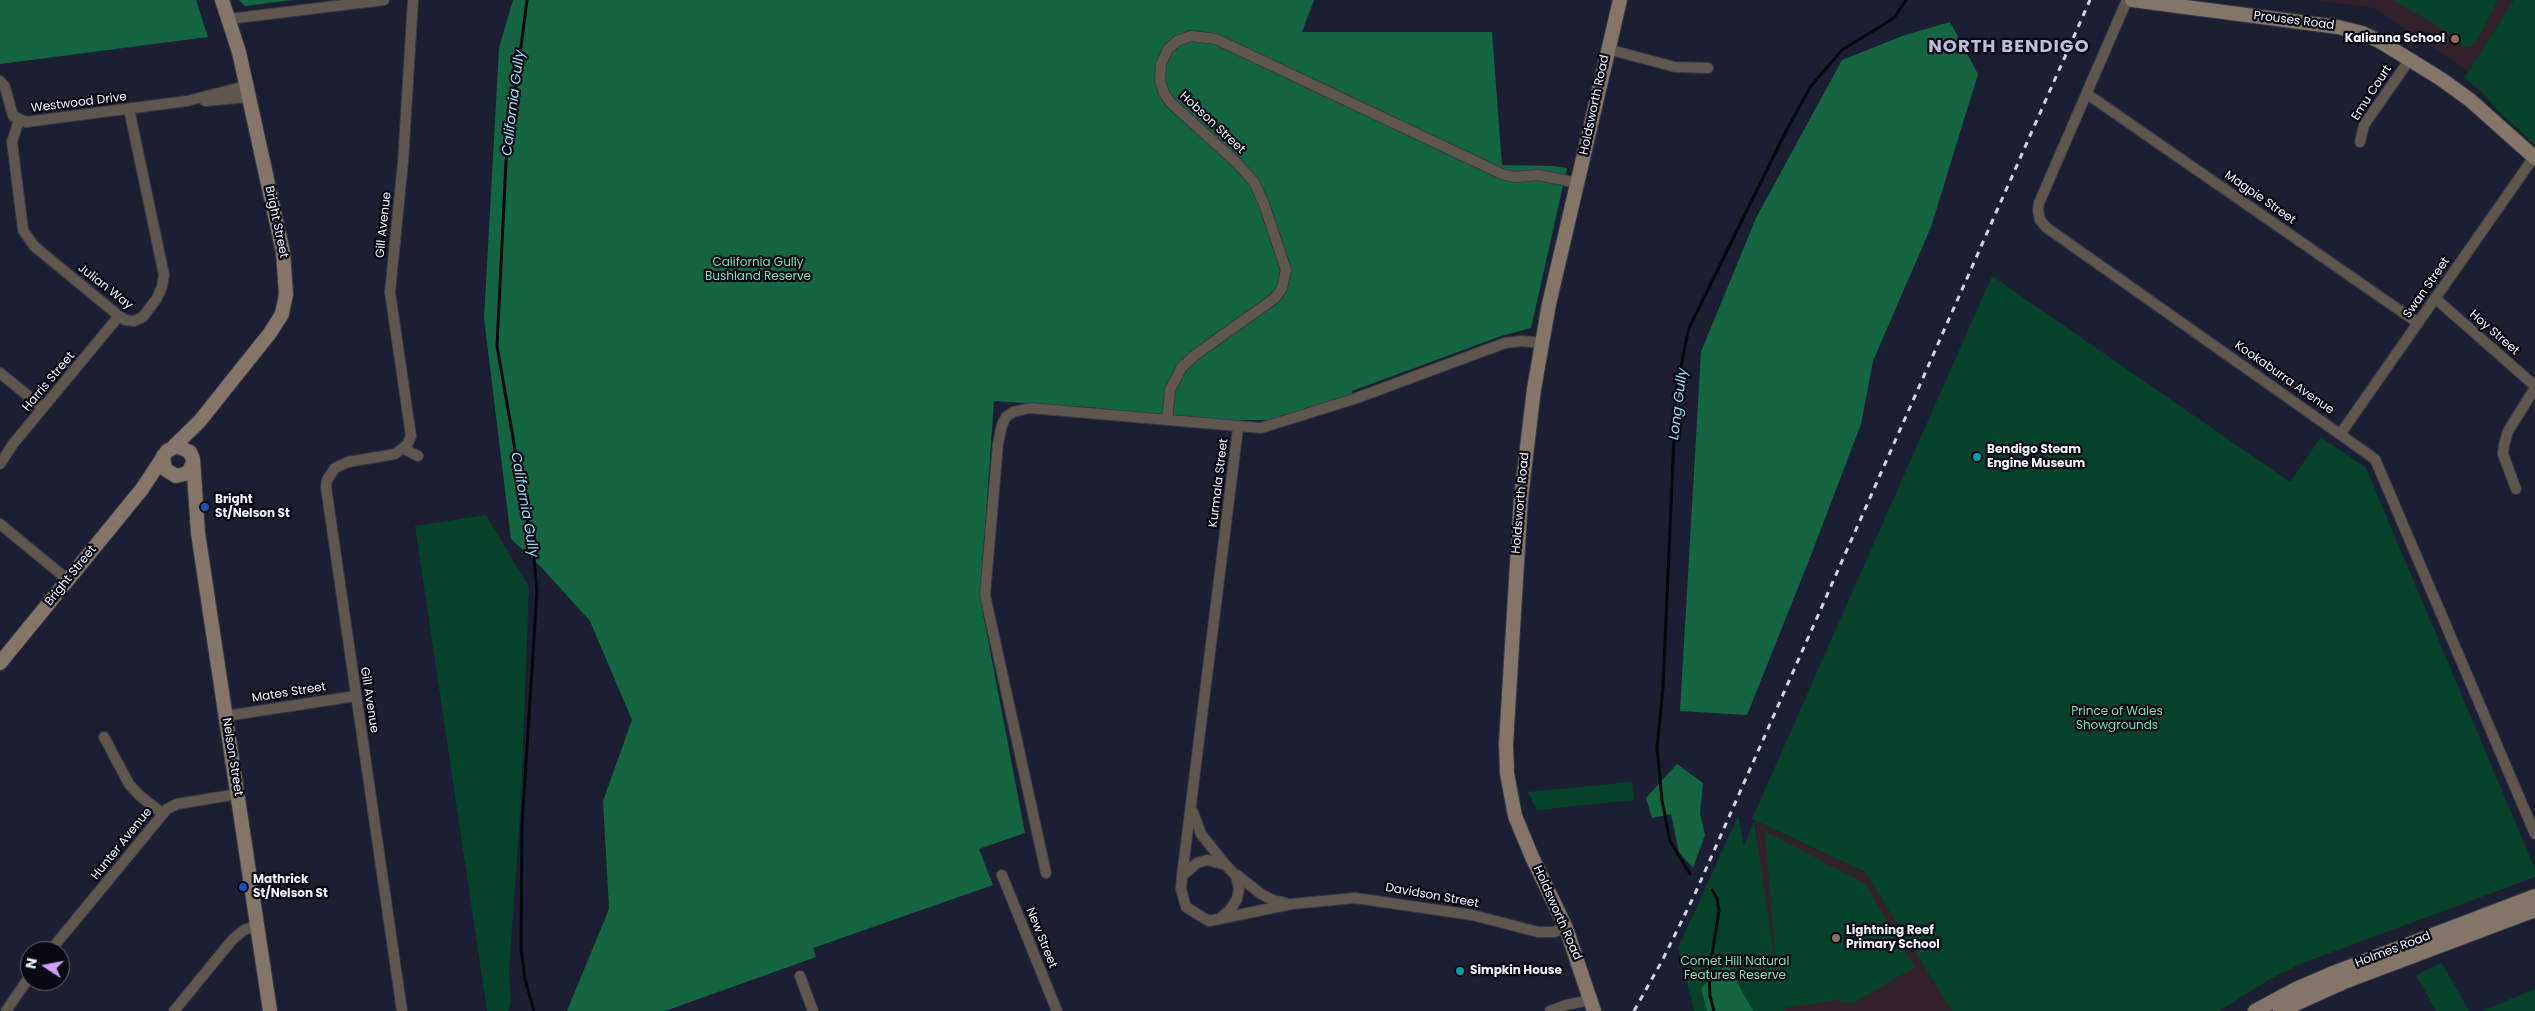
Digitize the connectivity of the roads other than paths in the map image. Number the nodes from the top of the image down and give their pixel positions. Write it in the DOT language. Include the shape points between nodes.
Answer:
graph roads {
  1 [pos="222,0"];
  2 [pos="384,0"];
  3 [pos="413,0"];
  4 [pos="1620,0"];
  5 [pos="2127,0"];
  6 [pos="2132,0"];
  7 [pos="2149,1"];
  8 [pos="229,19"];
  9 [pos="1607,49"];
  10 [pos="2410,59"];
  11 [pos="1708,68"];
  12 [pos="0,81"];
  13 [pos="248,92"];
  14 [pos="2088,94"];
  15 [pos="129,109"];
  16 [pos="19,120"];
  17 [pos="2360,142"];
  18 [pos="2535,158"];
  19 [pos="1578,183"];
  20 [pos="2436,299"];
  21 [pos="118,316"];
  22 [pos="2418,324"];
  23 [pos="1542,344"];
  24 [pos="0,373"];
  25 [pos="2535,387"];
  26 [pos="43,408"];
  27 [pos="1167,420"];
  28 [pos="199,422"];
  29 [pos="1238,428"];
  30 [pos="2341,433"];
  31 [pos="174,446"];
  32 [pos="404,449"];
  33 [pos="163,456"];
  34 [pos="418,456"];
  35 [pos="192,459"];
  36 [pos="0,464"];
  37 [pos="175,476"];
  38 [pos="142,489"];
  39 [pos="2516,489"];
  40 [pos="194,502"];
  41 [pos="0,524"];
  42 [pos="68,580"];
  43 [pos="0,662"];
  44 [pos="356,696"];
  45 [pos="226,716"];
  46 [pos="104,737"];
  47 [pos="238,794"];
  48 [pos="1191,798"];
  49 [pos="162,814"];
  50 [pos="2535,834"];
  51 [pos="1230,868"];
  52 [pos="1046,873"];
  53 [pos="1002,875"];
  54 [pos="1182,876"];
  55 [pos="2535,896"];
  56 [pos="1292,904"];
  57 [pos="2535,910"];
  58 [pos="1219,919"];
  59 [pos="257,925"];
  60 [pos="1566,928"];
  61 [pos="58,941"];
  62 [pos="800,976"];
  63 [pos="20,991"];
  64 [pos="2282,1006"];
  65 [pos="1592,1007"];
  66 [pos="6,1011"];
  67 [pos="174,1011"];
  68 [pos="270,1011"];
  69 [pos="402,1011"];
  70 [pos="813,1011"];
  71 [pos="1057,1011"];
  72 [pos="1550,1011"];
  73 [pos="2255,1011"];
  1 -- 8 [label="street, Bright Street"];
  2 -- 8 [label="street"];
  3 -- 32 [label="street, Gill Avenue" via="404,162 390,292 410,424 411,436"];
  4 -- 9 [label="street, Holdsworth Road"];
  5 -- 14 [label="street, Kookaburra Avenue"];
  6 -- 7 [label="street, Prouses Road"];
  7 -- 10 [label="street, Prouses Road" via="2351,29"];
  8 -- 13 [label="street, Bright Street"];
  9 -- 11 [label="street" via="1675,67"];
  9 -- 19 [label="street, Holdsworth Road"];
  10 -- 17 [label="street, Emu Court" via="2364,125"];
  10 -- 18 [label="street, Prouses Road" via="2470,100"];
  12 -- 16 [label="street, Westwood Drive" via="5,87 11,114"];
  13 -- 15 [label="street, Westwood Drive"];
  13 -- 28 [label="street, Bright Street" via="283,252 285,301 279,320 270,333"];
  14 -- 22 [label="street, Magpie Street"];
  14 -- 30 [label="street, Kookaburra Avenue" via="2040,203 2038,214 2042,223"];
  15 -- 16 [label="street, Westwood Drive" via="36,122"];
  15 -- 21 [label="street, Julian Way" via="164,275 160,292 143,316 130,321"];
  16 -- 21 [label="street, Julian Way" via="12,142 23,230 34,246"];
  18 -- 20 [label="street, Swan Street"];
  19 -- 23 [label="street, Holdsworth Road"];
  19 -- 27 [label="street, Hobson Street" via="1502,174 1216,40 1191,36 1177,41 1168,49 1161,64 1160,81 1164,93 1254,182 1286,270 1276,298 1182,367 1170,390"];
  20 -- 22 [label="street, Swan Street"];
  20 -- 25 [label="street, Hoy Street"];
  21 -- 26 [label="street, Harris Street"];
  22 -- 30 [label="street, Swan Street"];
  23 -- 29 [label="street, Kurmala Street" via="1506,343 1283,422 1261,428"];
  23 -- 60 [label="street, Holdsworth Road" via="1521,498 1506,759 1515,816"];
  24 -- 26 [label="street"];
  25 -- 39 [label="street" via="2508,431 2504,445 2503,454"];
  26 -- 36 [label="street, Harris Street"];
  27 -- 29 [label="street"];
  27 -- 52 [label="street" via="1030,408 1006,417 1000,434 984,595"];
  28 -- 31 [label="street, Bright Street"];
  28 -- 35 [label="street, Bright Street"];
  29 -- 48 [label="street, Kurmala Street"];
  30 -- 50 [label="street, Kookaburra Avenue" via="2370,454 2378,464"];
  31 -- 33 [label="street"];
  31 -- 35 [label="street" via="184,447"];
  32 -- 34 [label="street"];
  32 -- 44 [label="street, Gill Avenue" via="389,456 342,464 327,480 327,505"];
  33 -- 37 [label="street" via="164,469"];
  33 -- 38 [label="street, Bright Street"];
  35 -- 37 [label="street" via="186,474"];
  35 -- 40 [label="street, Nelson Street"];
  37 -- 38 [label="street, Bright Street"];
  37 -- 40 [label="street, Nelson Street" via="186,486"];
  38 -- 42 [label="street, Bright Street"];
  40 -- 45 [label="street, Nelson Street"];
  41 -- 42 [label="street"];
  42 -- 43 [label="street, Bright Street"];
  44 -- 45 [label="street, Mates Street"];
  44 -- 69 [label="street, Gill Avenue"];
  45 -- 47 [label="street, Nelson Street"];
  46 -- 49 [label="street" via="134,791"];
  47 -- 49 [label="street, Hunter Avenue" via="177,804"];
  47 -- 59 [label="street, Nelson Street"];
  48 -- 51 [label="street, Kurmala Street" via="1196,825 1206,842"];
  48 -- 54 [label="street, Kurmala Street"];
  49 -- 61 [label="street, Hunter Avenue"];
  51 -- 54 [label="street" via="1217,861 1202,861"];
  51 -- 56 [label="street, Davidson Street" via="1268,898"];
  51 -- 58 [label="street" via="1239,884 1239,894 1234,905"];
  53 -- 71 [label="street, New Street"];
  54 -- 58 [label="street" via="1181,889 1186,906 1209,921"];
  55 -- 64 [label="street, Holmes Road" via="2332,973"];
  56 -- 58 [label="street, Davidson Street"];
  56 -- 60 [label="street, Davidson Street" via="1342,898 1371,899 1472,915 1538,932"];
  57 -- 64 [label="street, Holmes Road"];
  59 -- 67 [label="street" via="244,930 233,940"];
  59 -- 68 [label="street, Nelson Street"];
  60 -- 65 [label="street, Holdsworth Road"];
  62 -- 70 [label="street"];
  63 -- 66 [label="street"];
  64 -- 73 [label="street, Holmes Road"];
  65 -- 72 [label="street" via="1566,1005"];
}
